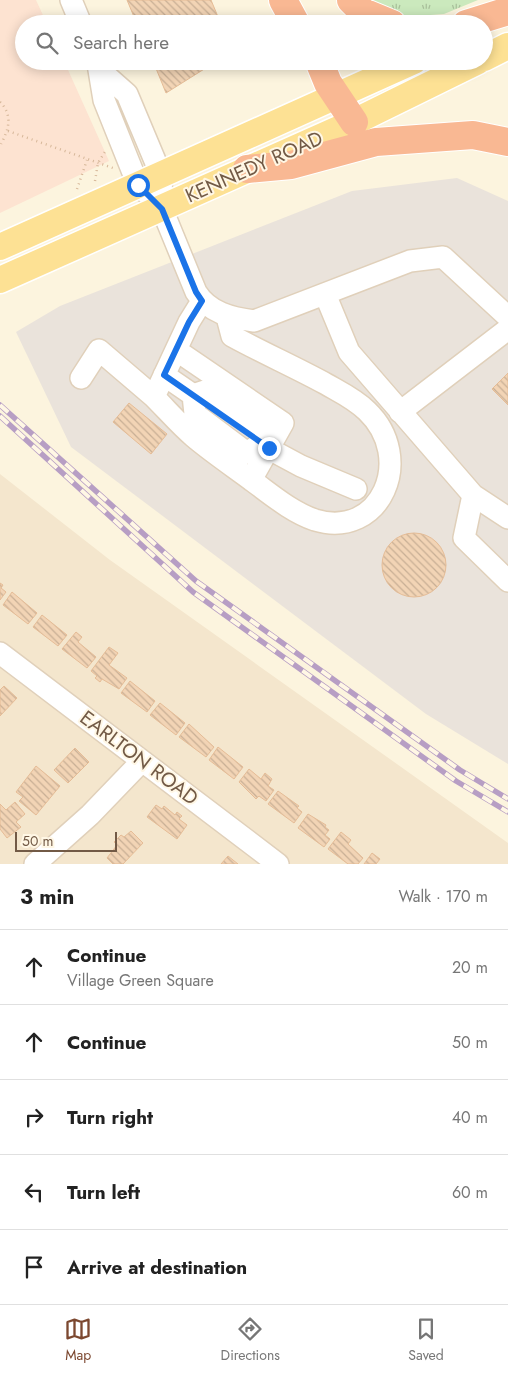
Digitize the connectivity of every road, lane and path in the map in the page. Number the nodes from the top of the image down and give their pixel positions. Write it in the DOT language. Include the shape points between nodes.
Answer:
graph roads {
  1 [pos="71,0"];
  2 [pos="283,0"];
  3 [pos="351,0"];
  4 [pos="508,11"];
  5 [pos="77,15"];
  6 [pos="291,15"];
  7 [pos="370,15"];
  8 [pos="493,16"];
  9 [pos="508,19"];
  10 [pos="493,26"];
  11 [pos="508,46"];
  12 [pos="493,54"];
  13 [pos="103,70"];
  14 [pos="324,70"];
  15 [pos="395,70"];
  16 [pos="460,70"];
  17 [pos="337,97"];
  18 [pos="0,102"];
  19 [pos="354,122"];
  20 [pos="8,130"];
  21 [pos="508,142"];
  22 [pos="110,143"];
  23 [pos="1,144"];
  24 [pos="87,159"];
  25 [pos="98,163"];
  26 [pos="114,169"];
  27 [pos="247,169"];
  28 [pos="149,180"];
  29 [pos="95,181"];
  30 [pos="77,189"];
  31 [pos="162,209"];
  32 [pos="0,247"];
  33 [pos="0,280"];
  34 [pos="326,294"];
  35 [pos="202,301"];
  36 [pos="227,317"];
  37 [pos="508,317"];
  38 [pos="508,329"];
  39 [pos="176,350"];
  40 [pos="164,375"];
  41 [pos="81,378"];
  42 [pos="154,397"];
  43 [pos="400,412"];
  44 [pos="264,446"];
  45 [pos="251,480"];
  46 [pos="356,489"];
  47 [pos="473,495"];
  48 [pos="508,518"];
  49 [pos="508,581"];
  50 [pos="0,653"];
  51 [pos="142,761"];
  52 [pos="35,864"];
  53 [pos="278,864"];
  1 -- 5 [label="street"];
  2 -- 6 [label="highway"];
  3 -- 7 [label="highway"];
  4 -- 8 [label="highway"];
  9 -- 10 [label="main road"];
  11 -- 12 [label="main road"];
  13 -- 28 [label="street" via="127,94"];
  14 -- 17 [label="highway"];
  15 -- 17 [label="main road, KENNEDY ROAD"];
  16 -- 19 [label="main road, KENNEDY ROAD"];
  17 -- 19 [label="highway"];
  17 -- 28 [label="main road, KENNEDY ROAD"];
  18 -- 20 [label="path" via="6,108"];
  19 -- 27 [label="main road, KENNEDY ROAD"];
  20 -- 23 [label="path"];
  20 -- 24 [label="path"];
  21 -- 27 [label="highway" via="473,135 376,142 291,165"];
  22 -- 25 [label="path"];
  24 -- 25 [label="path"];
  24 -- 30 [label="path"];
  25 -- 26 [label="path"];
  25 -- 29 [label="path"];
  27 -- 31 [label="main road, KENNEDY ROAD"];
  28 -- 31 [label="street"];
  28 -- 32 [label="main road, KENNEDY ROAD"];
  31 -- 33 [label="main road, KENNEDY ROAD"];
  31 -- 35 [label="street"];
  34 -- 36 [label="street" via="254,322"];
  34 -- 37 [label="street" via="410,261 443,257"];
  34 -- 43 [label="street" via="349,352"];
  35 -- 36 [label="street"];
  35 -- 39 [label="street"];
  36 -- 45 [label="street" via="232,336 366,409 384,431 391,458 390,479 376,503 354,518 336,523 303,515"];
  38 -- 43 [label="street"];
  39 -- 40 [label="street"];
  39 -- 44 [label="street" via="283,423"];
  40 -- 42 [label="street"];
  40 -- 44 [label="street" via="193,395 195,414 247,453"];
  41 -- 42 [label="street" via="99,350"];
  42 -- 45 [label="street" via="193,436"];
  43 -- 47 [label="street"];
  44 -- 45 [label="street"];
  44 -- 46 [label="street"];
  47 -- 48 [label="street"];
  47 -- 49 [label="street" via="464,538"];
  50 -- 51 [label="street, EARLTON ROAD"];
  51 -- 52 [label="street" via="90,815"];
  51 -- 53 [label="street, EARLTON ROAD"];
}
